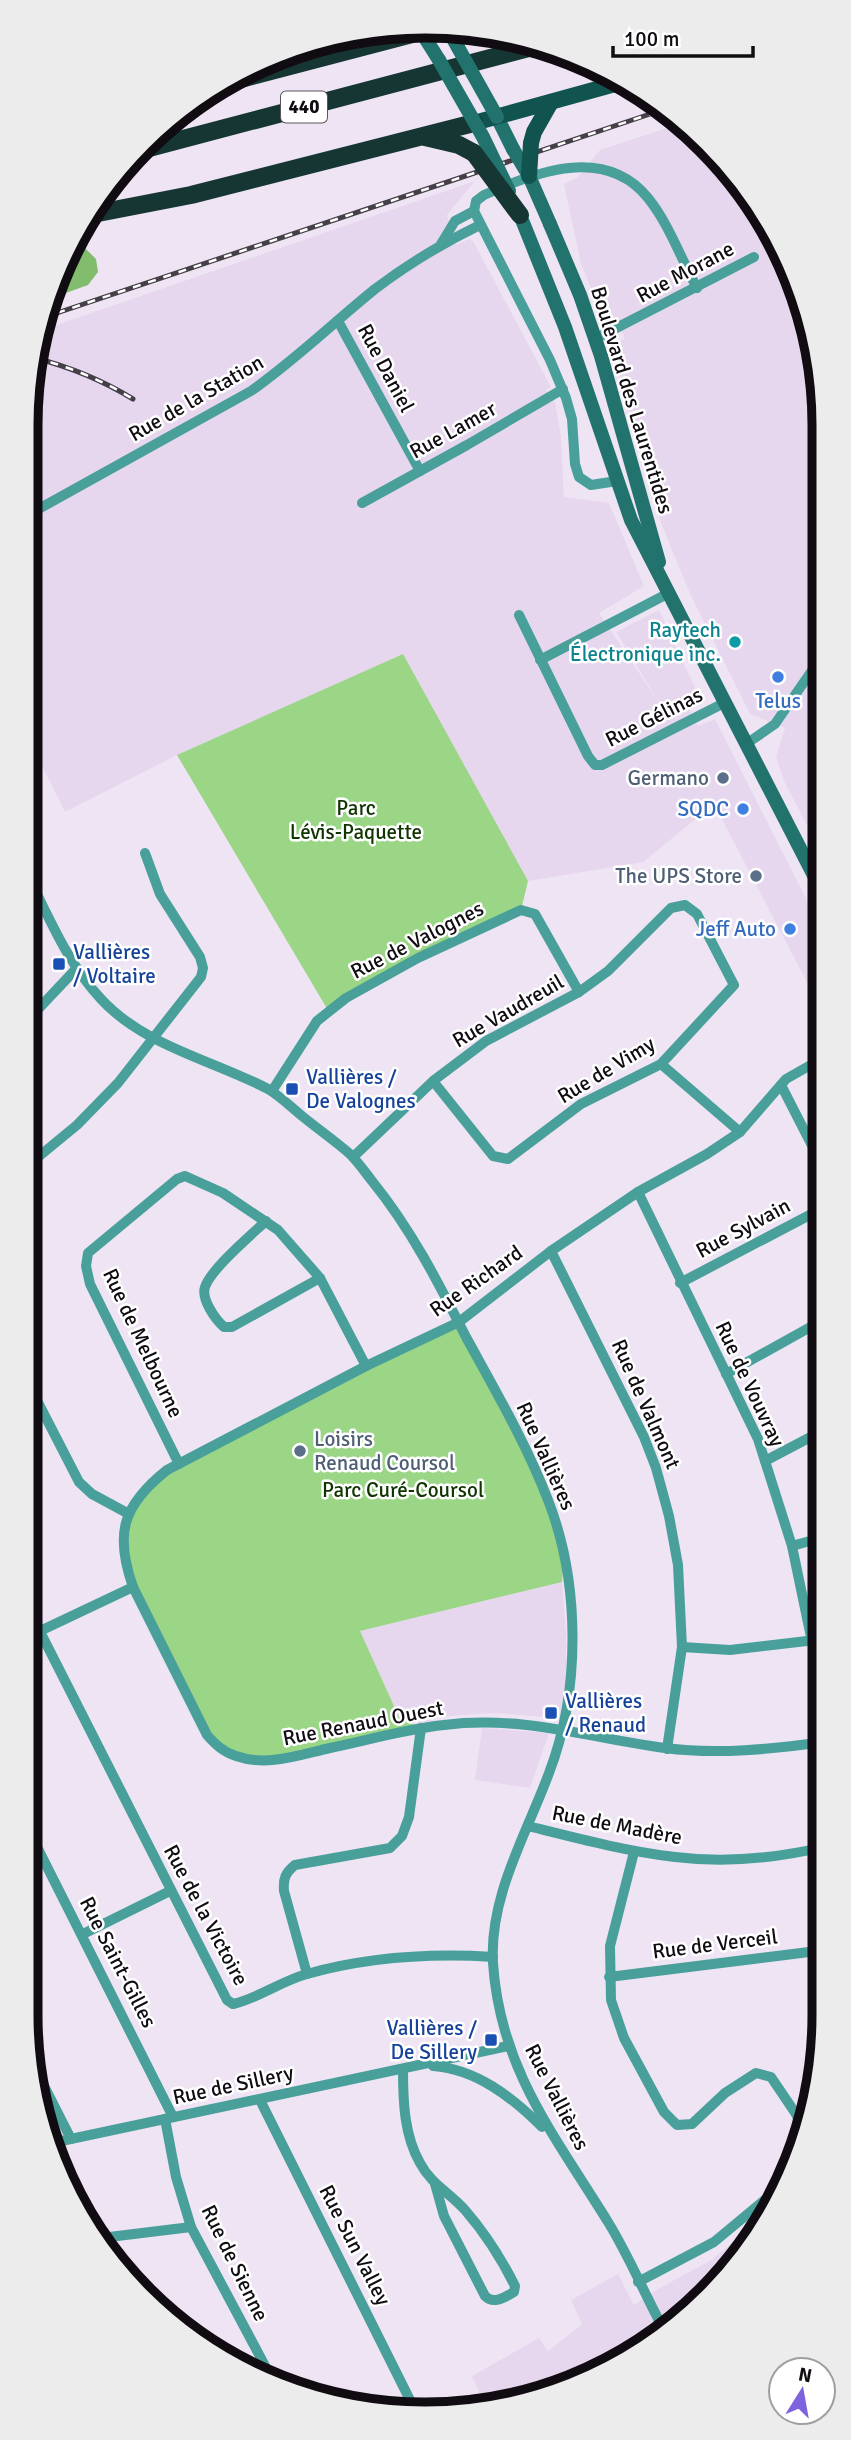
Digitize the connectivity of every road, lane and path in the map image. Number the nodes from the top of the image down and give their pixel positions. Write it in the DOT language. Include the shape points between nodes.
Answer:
graph roads {
  1 [pos="425,38"];
  2 [pos="453,39"];
  3 [pos="387,41"];
  4 [pos="519,50"];
  5 [pos="269,71"];
  6 [pos="610,85"];
  7 [pos="551,102"];
  8 [pos="497,117"];
  9 [pos="474,123"];
  10 [pos="448,135"];
  11 [pos="159,145"];
  12 [pos="529,176"];
  13 [pos="474,211"];
  14 [pos="103,212"];
  15 [pos="520,215"];
  16 [pos="480,225"];
  17 [pos="440,245"];
  18 [pos="754,257"];
  19 [pos="697,288"];
  20 [pos="338,321"];
  21 [pos="595,338"];
  22 [pos="563,389"];
  23 [pos="420,471"];
  24 [pos="617,481"];
  25 [pos="362,503"];
  26 [pos="38,509"];
  27 [pos="669,593"];
  28 [pos="519,615"];
  29 [pos="540,660"];
  30 [pos="812,670"];
  31 [pos="724,703"];
  32 [pos="746,744"];
  33 [pos="145,853"];
  34 [pos="812,872"];
  35 [pos="38,895"];
  36 [pos="76,969"];
  37 [pos="734,985"];
  38 [pos="579,992"];
  39 [pos="38,1009"];
  40 [pos="154,1037"];
  41 [pos="661,1064"];
  42 [pos="812,1064"];
  43 [pos="433,1081"];
  44 [pos="781,1084"];
  45 [pos="272,1091"];
  46 [pos="740,1132"];
  47 [pos="812,1145"];
  48 [pos="38,1157"];
  49 [pos="353,1157"];
  50 [pos="638,1192"];
  51 [pos="812,1214"];
  52 [pos="266,1221"];
  53 [pos="551,1251"];
  54 [pos="320,1278"];
  55 [pos="680,1283"];
  56 [pos="458,1322"];
  57 [pos="812,1326"];
  58 [pos="366,1366"];
  59 [pos="726,1374"];
  60 [pos="38,1402"];
  61 [pos="812,1436"];
  62 [pos="765,1461"];
  63 [pos="179,1464"];
  64 [pos="129,1514"];
  65 [pos="812,1540"];
  66 [pos="792,1546"];
  67 [pos="133,1587"];
  68 [pos="38,1627"];
  69 [pos="40,1631"];
  70 [pos="812,1642"];
  71 [pos="682,1647"];
  72 [pos="421,1728"];
  73 [pos="561,1728"];
  74 [pos="812,1744"];
  75 [pos="667,1749"];
  76 [pos="528,1826"];
  77 [pos="38,1848"];
  78 [pos="812,1850"];
  79 [pos="634,1852"];
  80 [pos="170,1891"];
  81 [pos="83,1934"];
  82 [pos="812,1952"];
  83 [pos="493,1957"];
  84 [pos="307,1973"];
  85 [pos="609,1977"];
  86 [pos="509,2046"];
  87 [pos="422,2065"];
  88 [pos="403,2069"];
  89 [pos="46,2090"];
  90 [pos="260,2100"];
  91 [pos="800,2111"];
  92 [pos="796,2114"];
  93 [pos="169,2118"];
  94 [pos="798,2119"];
  95 [pos="551,2136"];
  96 [pos="71,2139"];
  97 [pos="60,2141"];
  98 [pos="435,2185"];
  99 [pos="766,2199"];
  100 [pos="191,2227"];
  101 [pos="109,2237"];
  102 [pos="638,2282"];
  103 [pos="660,2323"];
  104 [pos="266,2367"];
  105 [pos="411,2401"];
  1 -- 9 [label="main road, Boulevard des Laurentides, bridge"];
  2 -- 8 [label="main road, Boulevard des Laurentides, bridge"];
  3 -- 5 [label="highway, 440"];
  4 -- 11 [label="highway, 440"];
  6 -- 7 [label="main road"];
  7 -- 8 [label="main road"];
  7 -- 12 [label="main road, bridge" via="533,135"];
  8 -- 9 [label="main road"];
  8 -- 12 [label="main road, Boulevard des Laurentides, bridge"];
  9 -- 10 [label="highway"];
  9 -- 15 [label="main road, Boulevard des Laurentides, bridge"];
  10 -- 14 [label="highway" via="422,136 191,195"];
  10 -- 15 [label="highway, bridge" via="474,153"];
  12 -- 21 [label="main road, Boulevard des Laurentides, bridge"];
  13 -- 16 [label="street, Boulevard des Laurentides"];
  13 -- 17 [label="street, Rue de la Station" via="455,221"];
  13 -- 19 [label="street, Rue de la Station" via="480,197 545,172 576,166 610,171 650,201"];
  15 -- 24 [label="main road, Boulevard des Laurentides" via="562,317"];
  16 -- 17 [label="street, Rue de la Station"];
  16 -- 22 [label="street, Boulevard des Laurentides"];
  17 -- 20 [label="street, Rue de la Station"];
  18 -- 19 [label="street, Rue Morane"];
  19 -- 21 [label="street, Rue Morane"];
  20 -- 23 [label="street, Rue Daniel"];
  20 -- 26 [label="street, Rue de la Station" via="251,391"];
  21 -- 27 [label="main road, Boulevard des Laurentides"];
  22 -- 23 [label="street, Rue Lamer"];
  22 -- 24 [label="street, Boulevard des Laurentides" via="579,477 591,485"];
  23 -- 25 [label="street, Rue Lamer"];
  24 -- 27 [label="main road, Boulevard des Laurentides" via="631,520"];
  27 -- 29 [label="street"];
  27 -- 31 [label="main road, Boulevard des Laurentides"];
  28 -- 29 [label="street, Rue Gélinas"];
  29 -- 31 [label="street, Rue Gélinas" via="595,765"];
  30 -- 32 [label="street" via="775,724"];
  31 -- 32 [label="main road, Boulevard des Laurentides"];
  32 -- 34 [label="main road, Boulevard des Laurentides"];
  33 -- 40 [label="street" via="160,894 203,968 201,977"];
  35 -- 36 [label="street, Rue Vallières"];
  36 -- 39 [label="street"];
  36 -- 40 [label="street, Rue Vallières" via="104,1003"];
  37 -- 38 [label="street, Rue Vaudreuil" via="696,914 685,905 671,908 608,971"];
  37 -- 41 [label="street, Rue de Vimy"];
  38 -- 43 [label="street, Rue Vaudreuil" via="486,1041"];
  38 -- 45 [label="street, Rue de Valognes" via="535,914 521,910 346,998 317,1021"];
  40 -- 45 [label="street, Rue Vallières"];
  40 -- 48 [label="street" via="118,1083"];
  41 -- 43 [label="street, Rue de Vimy" via="581,1104 508,1159 493,1156"];
  41 -- 46 [label="street"];
  42 -- 44 [label="street, Rue Richard"];
  43 -- 49 [label="street, Rue Vaudreuil"];
  44 -- 46 [label="street, Rue Richard"];
  44 -- 47 [label="street"];
  45 -- 49 [label="street, Rue Vallières"];
  46 -- 50 [label="street, Rue Richard"];
  49 -- 56 [label="street, Rue Vallières" via="416,1241"];
  50 -- 53 [label="street, Rue Richard"];
  50 -- 55 [label="street, Rue de Vouvray"];
  51 -- 55 [label="street, Rue Sylvain"];
  52 -- 54 [label="street, Rue de Melbourne"];
  52 -- 54 [label="street" via="211,1275 204,1288 218,1321 232,1327"];
  52 -- 63 [label="street, Rue de Melbourne" via="223,1193 185,1176 88,1254 90,1284"];
  53 -- 56 [label="street, Rue Richard"];
  53 -- 71 [label="street, Rue de Valmont" via="656,1468 678,1565"];
  54 -- 58 [label="street, Rue de Melbourne"];
  55 -- 59 [label="street, Rue de Vouvray"];
  56 -- 58 [label="street, Rue Richard"];
  56 -- 73 [label="street, Rue Vallières" via="531,1458 551,1506 564,1557 573,1630 570,1688"];
  57 -- 59 [label="street"];
  58 -- 63 [label="street, Rue Richard"];
  59 -- 62 [label="street, Rue de Vouvray"];
  60 -- 64 [label="street" via="79,1482"];
  61 -- 62 [label="street"];
  62 -- 66 [label="street, Rue de Vouvray"];
  63 -- 64 [label="street, Rue Richard" via="144,1489"];
  64 -- 67 [label="street, Rue Richard" via="124,1563"];
  65 -- 66 [label="street"];
  66 -- 70 [label="street, Rue de Vouvray"];
  67 -- 69 [label="street"];
  67 -- 72 [label="street, Rue Renaud Ouest" via="206,1735 220,1749 273,1761"];
  68 -- 69 [label="street, Rue de la Victoire"];
  69 -- 80 [label="street, Rue de la Victoire"];
  70 -- 71 [label="street" via="730,1650"];
  71 -- 75 [label="street, Rue de Valmont"];
  72 -- 73 [label="street, Rue Renaud Ouest" via="506,1723"];
  72 -- 84 [label="street" via="409,1817 402,1836 390,1848 295,1865 287,1872 284,1891"];
  73 -- 75 [label="street, Rue Renaud Ouest"];
  73 -- 76 [label="street, Rue Vallières"];
  74 -- 75 [label="street, Rue Renaud Ouest" via="763,1751"];
  76 -- 79 [label="street, Rue de Madère"];
  76 -- 83 [label="street, Rue Vallières" via="498,1911"];
  77 -- 81 [label="street, Rue Saint-Gilles"];
  78 -- 79 [label="street, Rue de Madère" via="720,1860"];
  79 -- 85 [label="street" via="610,1946"];
  80 -- 81 [label="street"];
  80 -- 84 [label="street, Rue de la Victoire" via="233,2004"];
  81 -- 93 [label="street, Rue Saint-Gilles"];
  82 -- 85 [label="street, Rue de Verceil"];
  83 -- 84 [label="street, Rue de la Victoire" via="397,1956"];
  83 -- 86 [label="street, Rue Vallières" via="497,2001"];
  85 -- 92 [label="street" via="611,2000 624,2038 664,2112 677,2125 692,2124 756,2073 771,2077"];
  86 -- 87 [label="street, Rue de Sillery"];
  86 -- 95 [label="street, Rue Vallières"];
  87 -- 88 [label="street, Rue de Sillery"];
  87 -- 95 [label="street, Rue de Sillery" via="451,2067 474,2075 524,2108"];
  88 -- 90 [label="street, Rue de Sillery"];
  88 -- 98 [label="street" via="403,2109 411,2141"];
  89 -- 96 [label="street"];
  90 -- 93 [label="street, Rue de Sillery"];
  90 -- 105 [label="street, Rue Sun Valley"];
  91 -- 92 [label="street"];
  92 -- 94 [label="street"];
  93 -- 96 [label="street, Rue de Sillery"];
  93 -- 100 [label="street, Rue de Sienne" via="176,2177"];
  95 -- 102 [label="street, Rue Vallières" via="610,2226"];
  96 -- 97 [label="street, Rue de Sillery"];
  98 -- 98 [label="street" via="444,2216 485,2295 499,2300 514,2292 500,2256 463,2208"];
  99 -- 102 [label="street" via="714,2242"];
  100 -- 101 [label="street"];
  100 -- 104 [label="street, Rue de Sienne"];
  102 -- 103 [label="street, Rue Vallières"];
}
